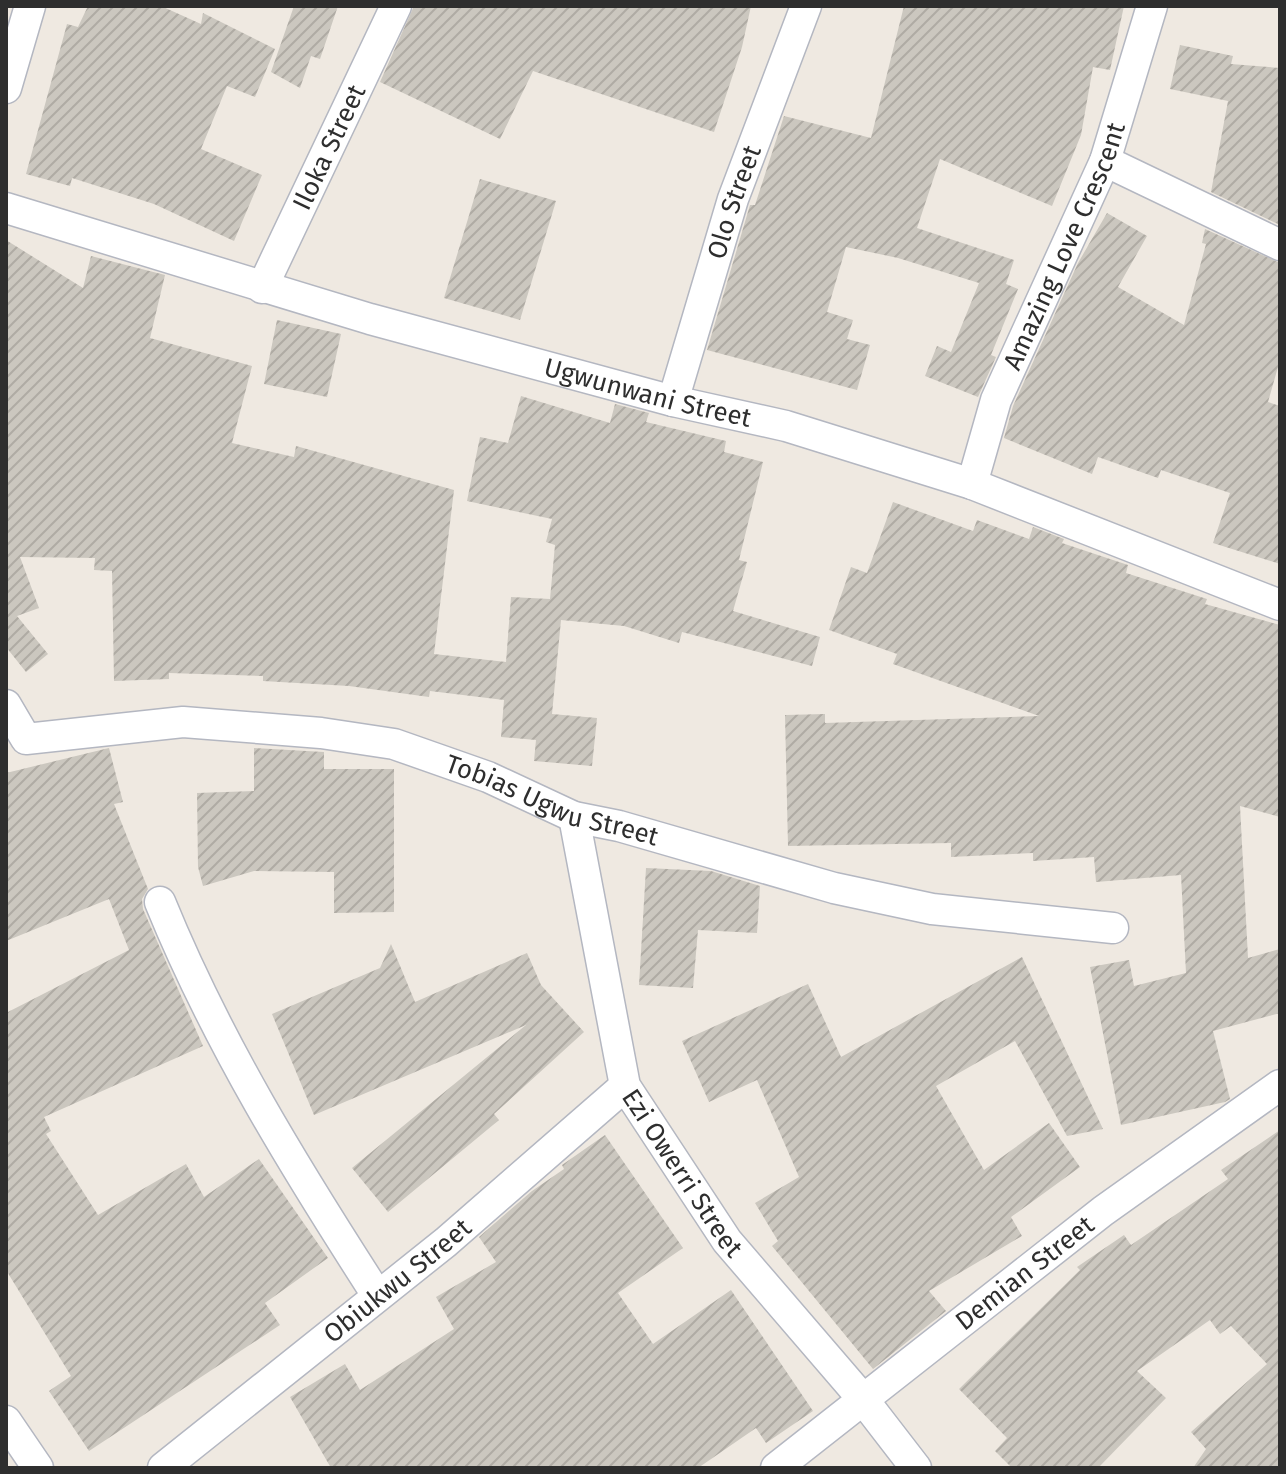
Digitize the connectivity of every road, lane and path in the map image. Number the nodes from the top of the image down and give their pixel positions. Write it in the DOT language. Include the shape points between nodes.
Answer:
graph roads {
  1 [pos="30,6"];
  2 [pos="396,6"];
  3 [pos="806,6"];
  4 [pos="1152,6"];
  5 [pos="6,88"];
  6 [pos="1105,161"];
  7 [pos="6,208"];
  8 [pos="1280,245"];
  9 [pos="262,288"];
  10 [pos="673,401"];
  11 [pos="972,484"];
  12 [pos="1280,605"];
  13 [pos="6,705"];
  14 [pos="16,744"];
  15 [pos="574,817"];
  16 [pos="160,902"];
  17 [pos="1113,928"];
  18 [pos="1280,1085"];
  19 [pos="625,1086"];
  20 [pos="377,1295"];
  21 [pos="862,1398"];
  22 [pos="6,1421"];
  23 [pos="38,1468"];
  24 [pos="163,1468"];
  25 [pos="776,1468"];
  26 [pos="916,1468"];
  1 -- 5 [label="street"];
  2 -- 9 [label="street, Iloka Street"];
  3 -- 10 [label="street, Olo Street" via="728,212"];
  4 -- 6 [label="street, Amazing Love Crescent"];
  6 -- 8 [label="street"];
  6 -- 11 [label="street, Amazing Love Crescent" via="996,400"];
  7 -- 9 [label="street, Ugwunwani Street"];
  9 -- 10 [label="street, Ugwunwani Street"];
  10 -- 11 [label="street, Ugwunwani Street" via="786,426"];
  11 -- 12 [label="street, Ugwunwani Street"];
  13 -- 14 [label="street, Tobias Ugwu Street"];
  14 -- 15 [label="street, Tobias Ugwu Street" via="183,722 321,733 394,744 488,777"];
  15 -- 17 [label="street, Tobias Ugwu Street" via="819,885 932,909"];
  15 -- 19 [label="street, Ezi Owerri Street"];
  16 -- 20 [label="street" via="229,1054"];
  18 -- 21 [label="street, Demian Street" via="1103,1211"];
  19 -- 20 [label="street, Obiukwu Street" via="540,1164"];
  19 -- 21 [label="street, Ezi Owerri Street" via="727,1241"];
  20 -- 24 [label="street, Obiukwu Street"];
  21 -- 25 [label="street, Demian Street"];
  21 -- 26 [label="street, Ezi Owerri Street"];
  22 -- 23 [label="street"];
}
